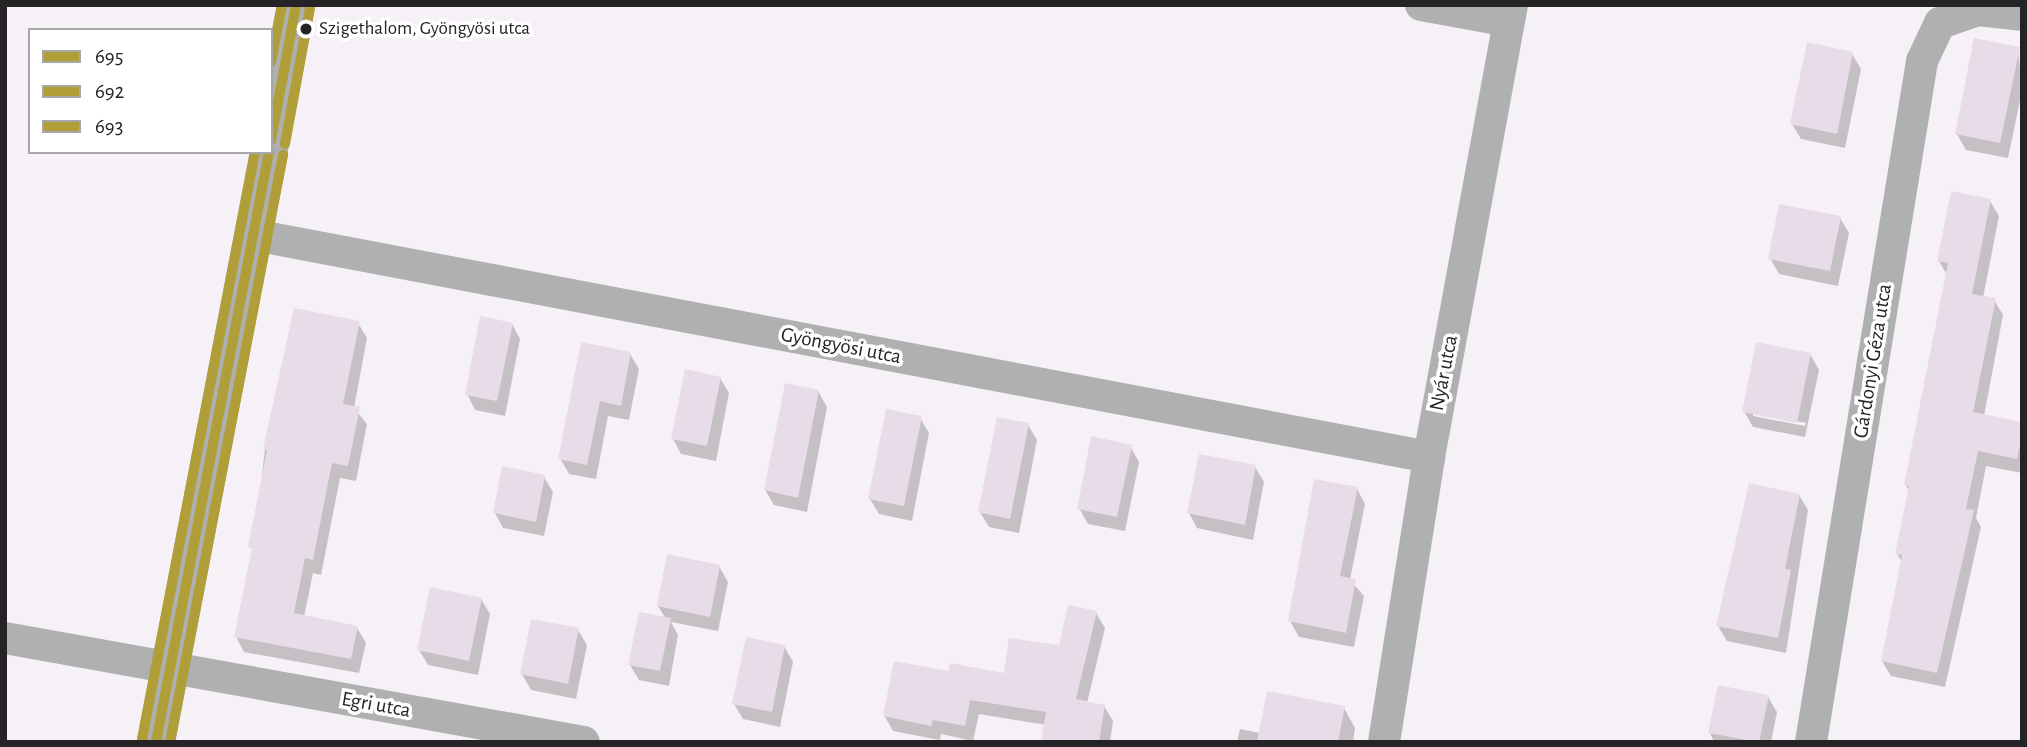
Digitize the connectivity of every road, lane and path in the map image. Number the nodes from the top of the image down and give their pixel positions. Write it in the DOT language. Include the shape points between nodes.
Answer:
graph roads {
  1 [pos="296,5"];
  2 [pos="1421,5"];
  3 [pos="1511,13"];
  4 [pos="2022,15"];
  5 [pos="273,130"];
  6 [pos="269,154"];
  7 [pos="254,235"];
  8 [pos="1429,457"];
  9 [pos="5,638"];
  10 [pos="168,669"];
  11 [pos="156,742"];
  12 [pos="584,742"];
  13 [pos="1384,742"];
  14 [pos="1811,742"];
  1 -- 5 [label="street"];
  2 -- 3 [label="street"];
  3 -- 8 [label="street, Nyár utca"];
  4 -- 14 [label="street, Gárdonyi Géza utca" via="1977,10 1940,23 1922,61"];
  6 -- 7 [label="street"];
  7 -- 8 [label="street, Gyöngyösi utca"];
  7 -- 10 [label="street"];
  8 -- 13 [label="street, Nyár utca"];
  9 -- 10 [label="street, Egri utca"];
  10 -- 11 [label="street"];
  10 -- 12 [label="street, Egri utca"];
}
